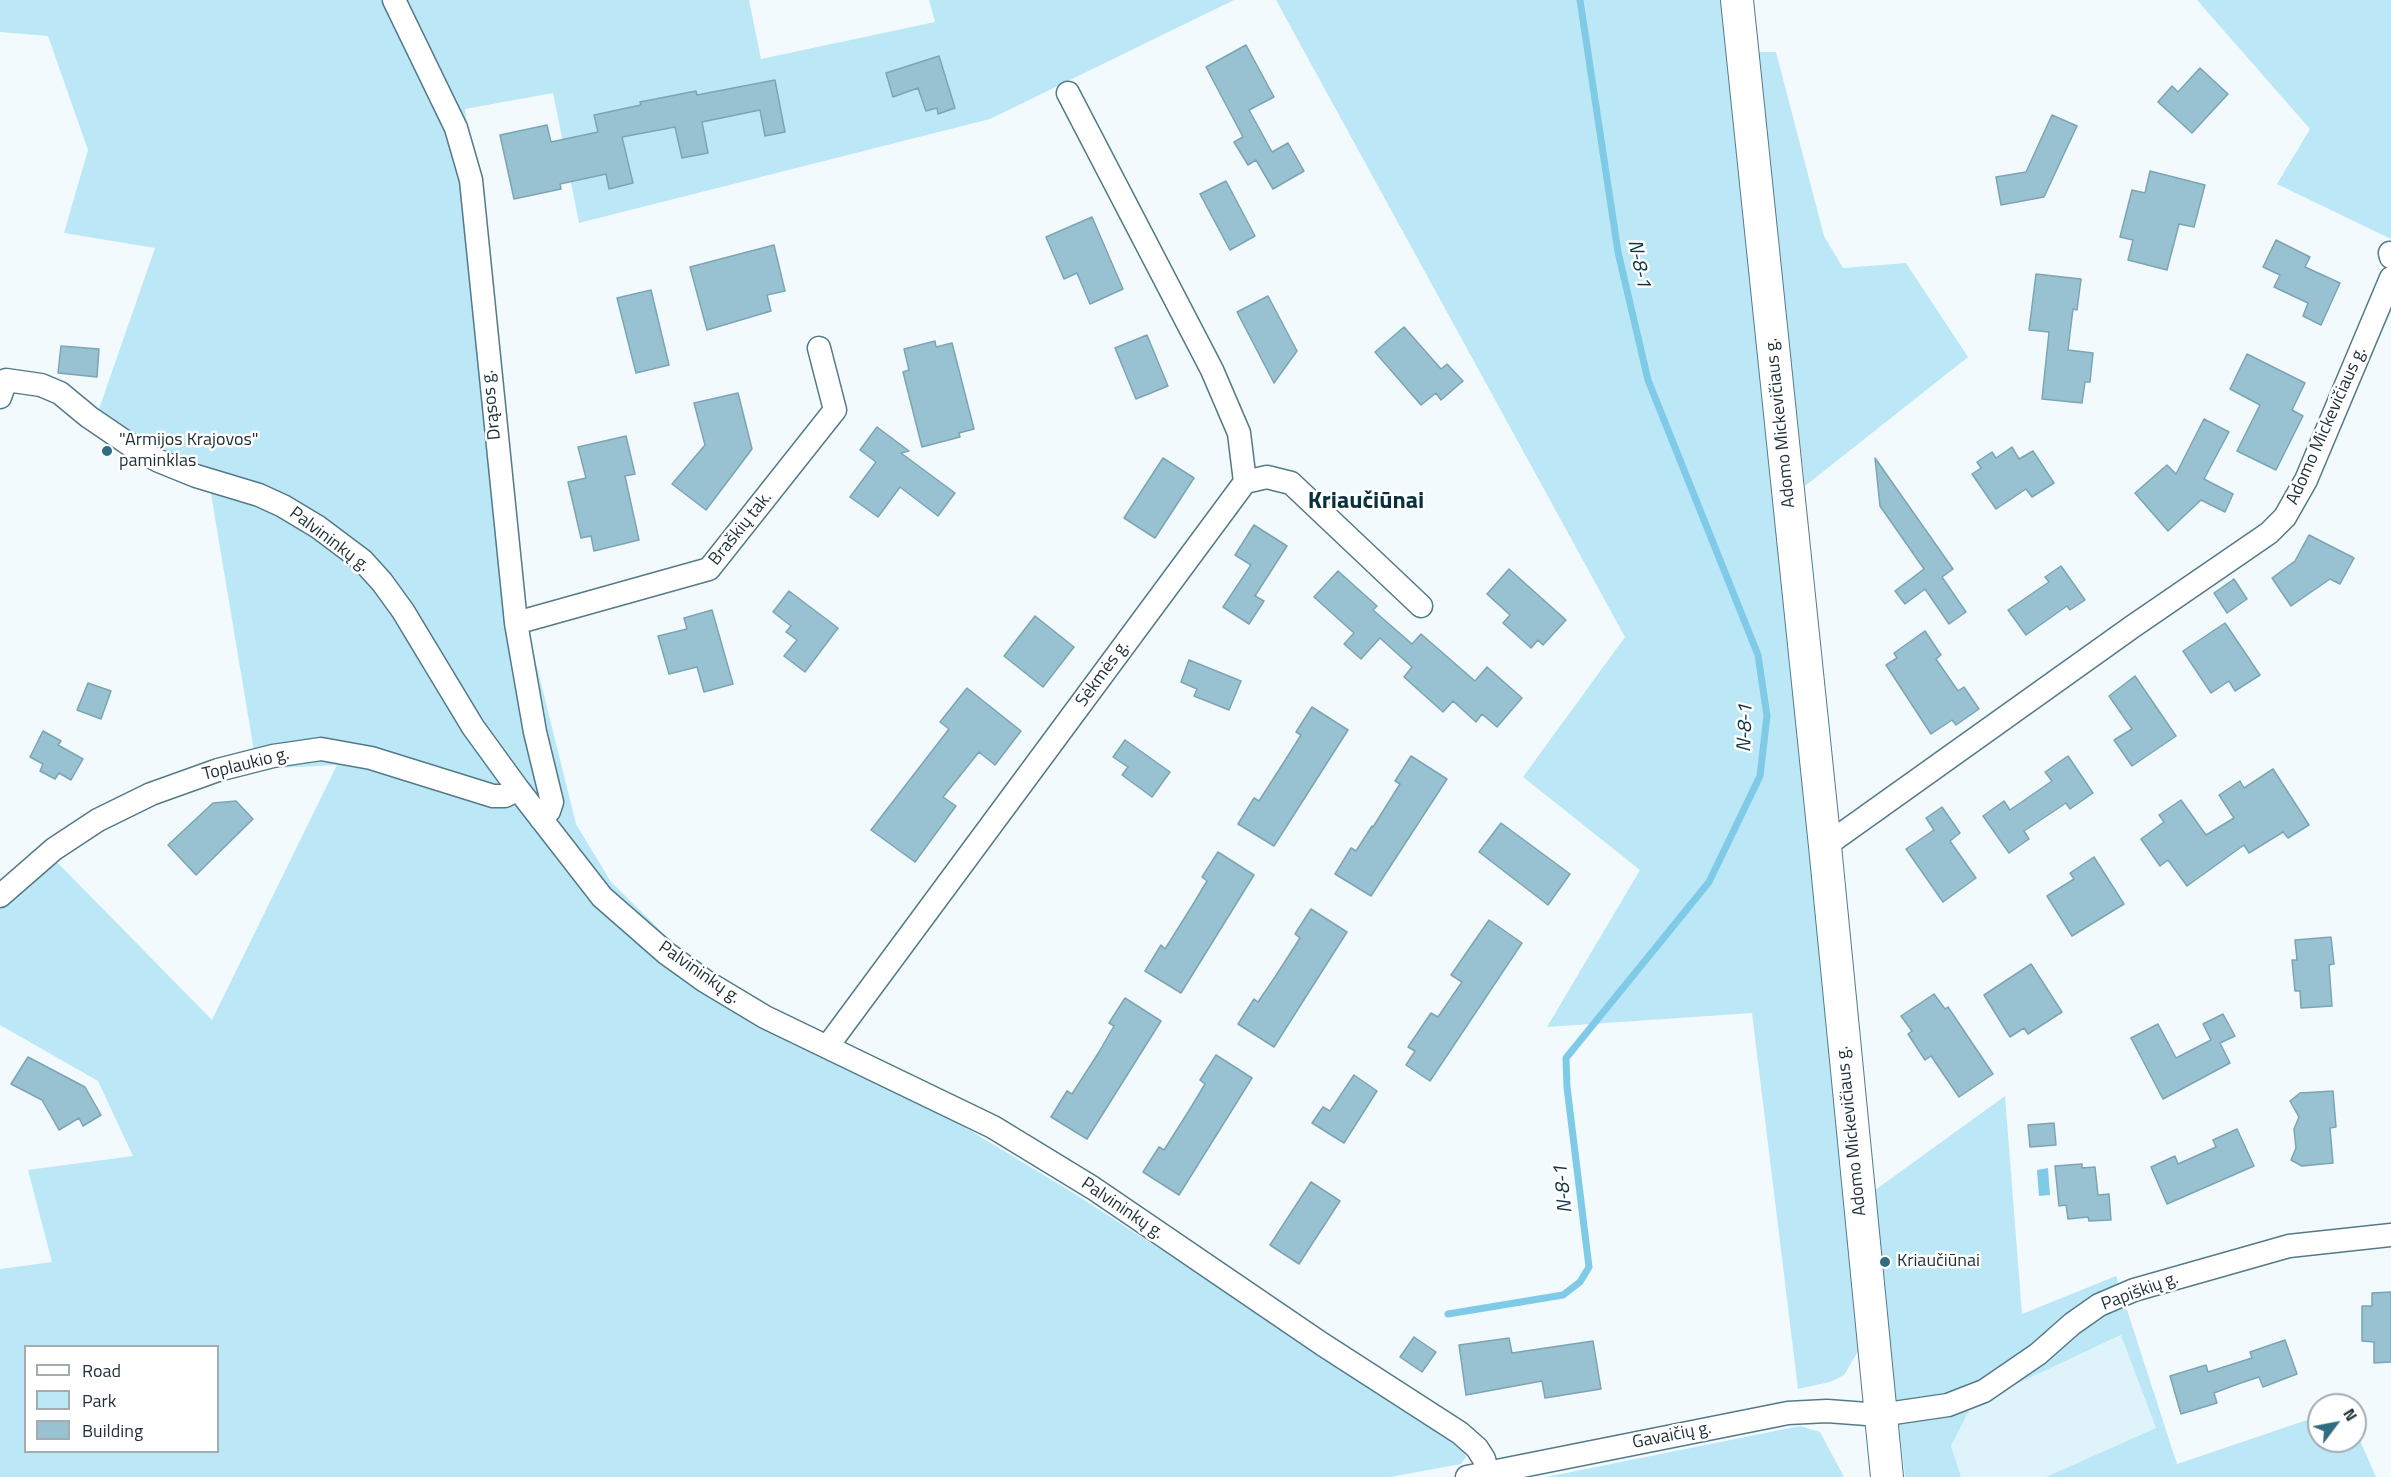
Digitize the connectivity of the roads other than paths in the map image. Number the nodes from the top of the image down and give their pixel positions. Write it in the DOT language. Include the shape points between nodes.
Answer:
graph roads {
  1 [pos="394,0"];
  2 [pos="1737,0"];
  3 [pos="1068,93"];
  4 [pos="2390,253"];
  5 [pos="2391,257"];
  6 [pos="2391,278"];
  7 [pos="819,348"];
  8 [pos="3,388"];
  9 [pos="1245,482"];
  10 [pos="1421,606"];
  11 [pos="516,623"];
  12 [pos="518,789"];
  13 [pos="541,819"];
  14 [pos="1825,846"];
  15 [pos="0,896"];
  16 [pos="827,1047"];
  17 [pos="2391,1235"];
  18 [pos="1880,1415"];
  19 [pos="1481,1476"];
  20 [pos="1887,1477"];
  1 -- 11 [label="street, Drąsos g." via="456,128 471,180"];
  2 -- 14 [label="main road, Adomo Mickevičiaus g."];
  3 -- 9 [label="street" via="1212,370 1239,433"];
  4 -- 5 [label="street"];
  6 -- 14 [label="street, Adomo Mickevičiaus g." via="2306,480 2285,517 2269,533"];
  7 -- 11 [label="street, Braškių tak." via="835,410 709,569"];
  8 -- 12 [label="street, Palvininkų g." via="41,385 60,393 98,423 159,461 282,506 362,560 403,610 473,727"];
  9 -- 10 [label="street" via="1267,477 1291,483"];
  9 -- 16 [label="street, Sėkmės g."];
  11 -- 13 [label="street, Drąsos g." via="552,802"];
  12 -- 13 [label="street, Palvininkų g."];
  12 -- 15 [label="street, Toplaukio g." via="505,796 493,796 371,758 321,749 273,756 151,794 98,820 54,849"];
  13 -- 16 [label="street, Palvininkų g." via="602,897 666,952 765,1017"];
  14 -- 18 [label="main road, Adomo Mickevičiaus g."];
  16 -- 19 [label="street, Palvininkų g." via="993,1127 1093,1188 1460,1433 1484,1458"];
  17 -- 18 [label="street, Papiškių g." via="2289,1246 2134,1290 2099,1305 1984,1391 1948,1405"];
  18 -- 19 [label="street, Gavaičių g." via="1788,1413"];
  18 -- 20 [label="main road, Adomo Mickevičiaus g."];
}
